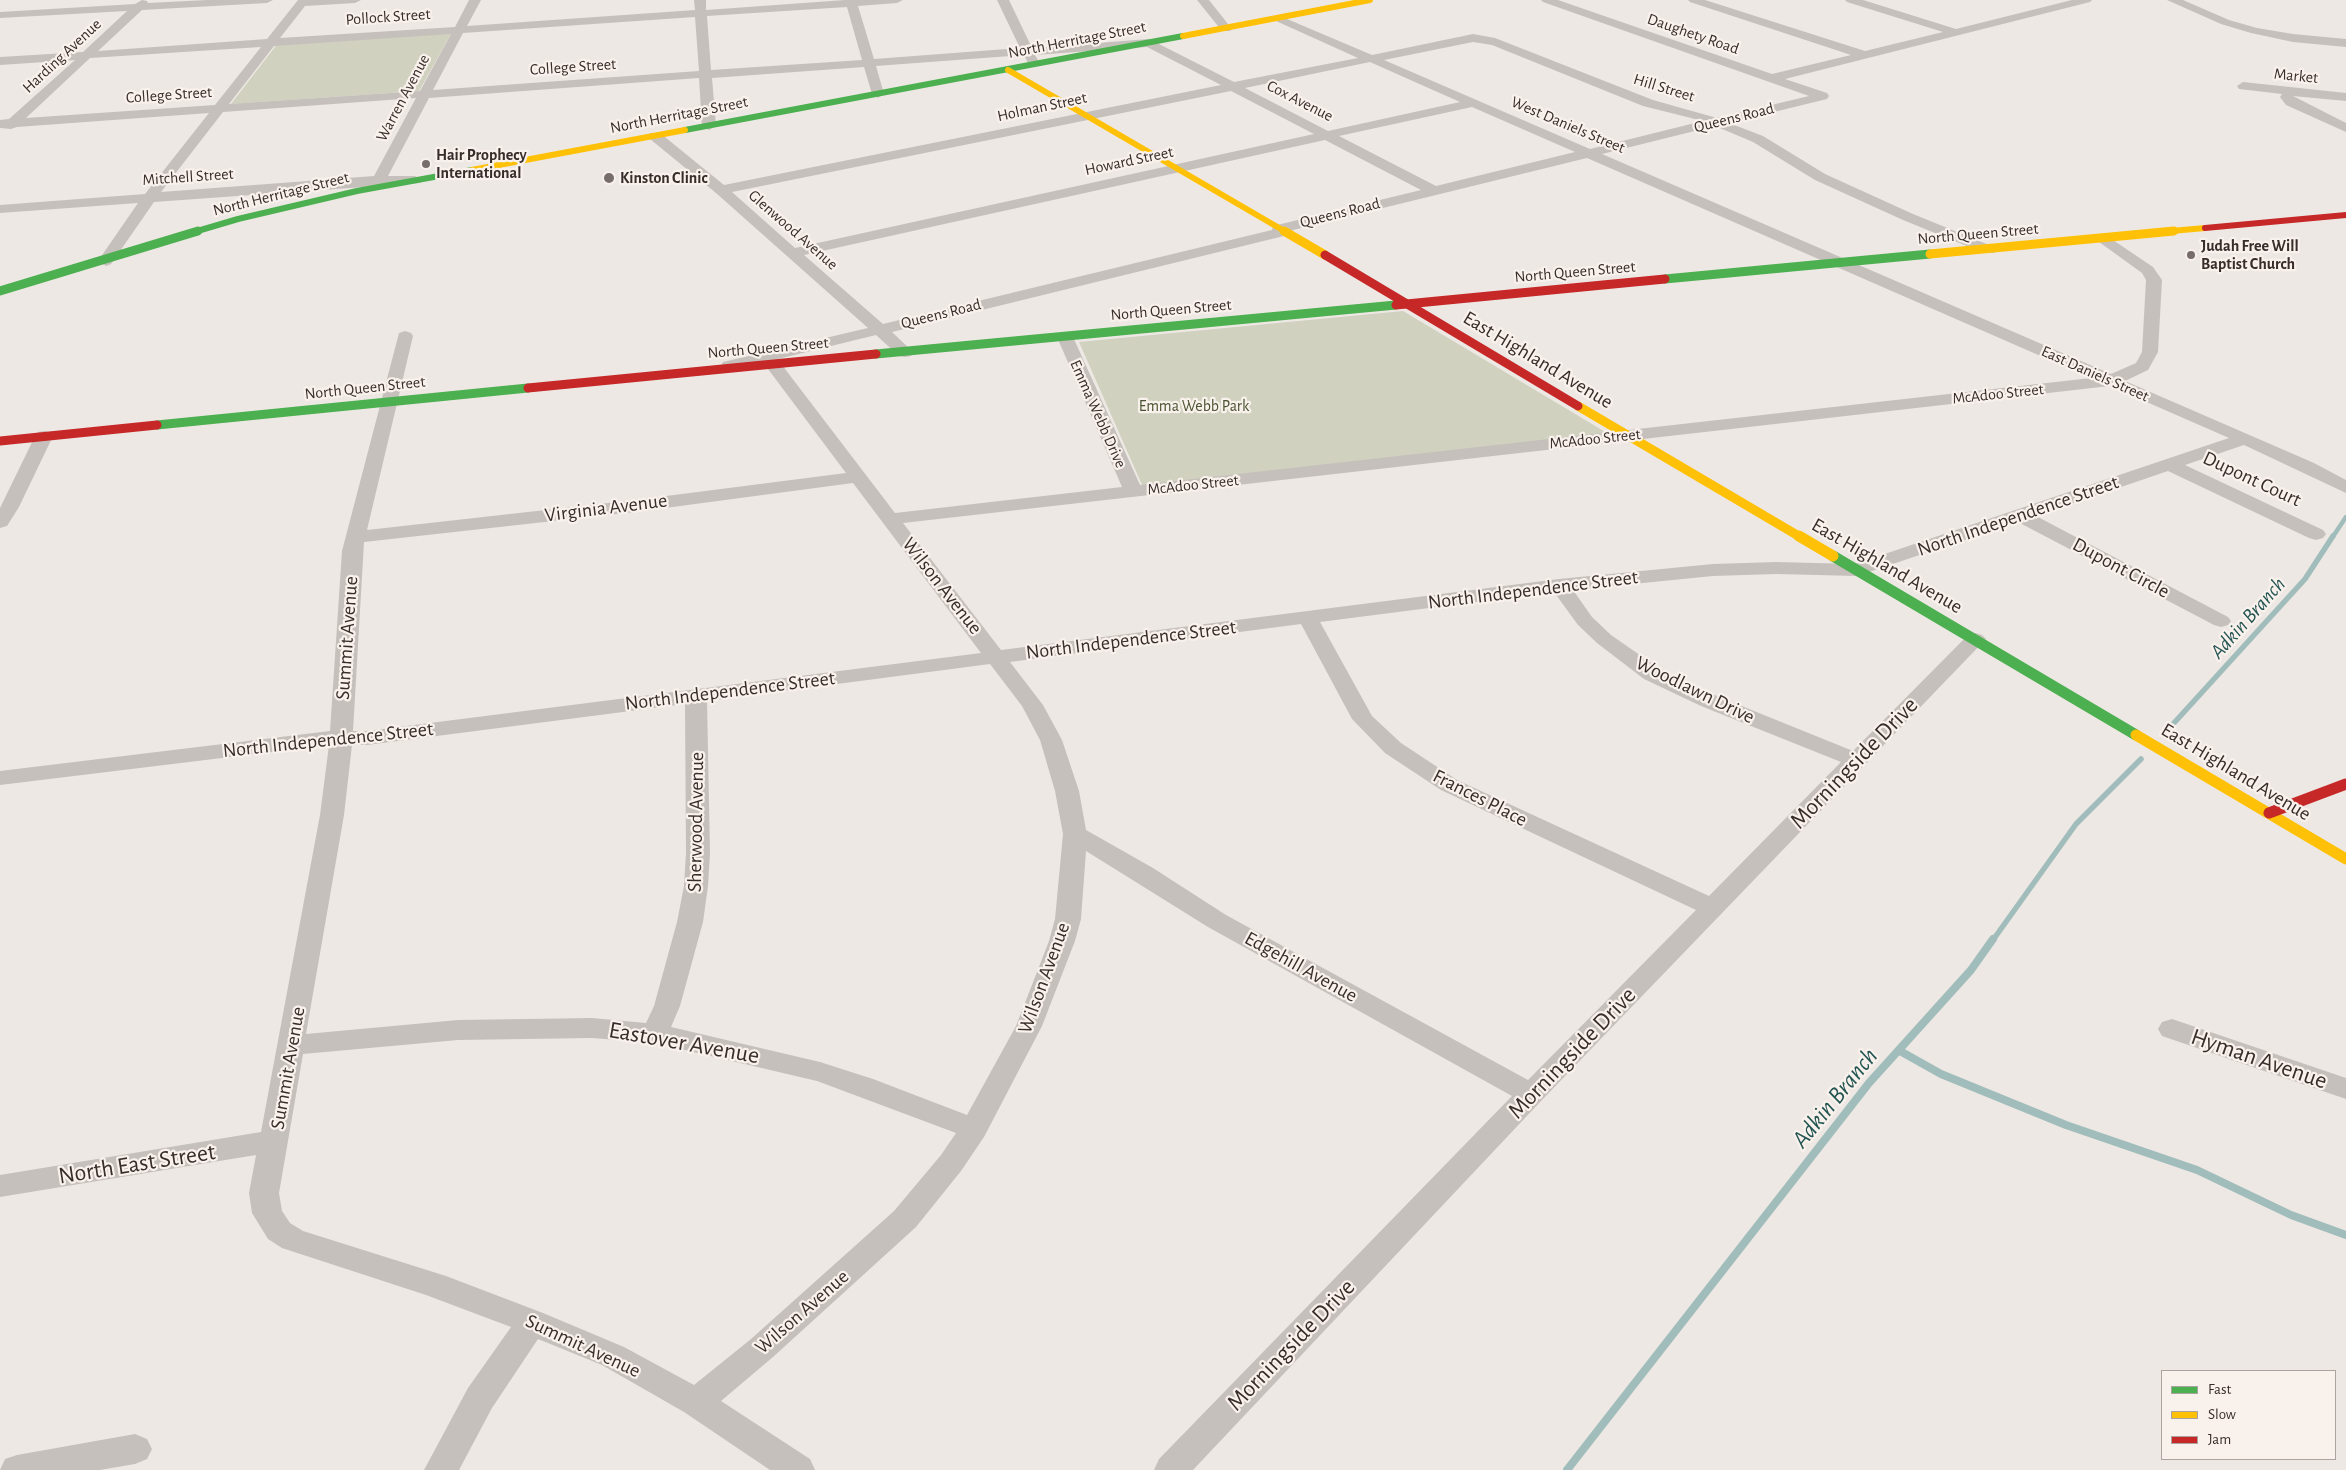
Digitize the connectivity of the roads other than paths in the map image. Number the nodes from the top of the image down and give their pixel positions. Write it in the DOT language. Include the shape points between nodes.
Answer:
graph roads {
  1 [pos="267,0"];
  2 [pos="355,0"];
  3 [pos="474,0"];
  4 [pos="700,0"];
  5 [pos="898,0"];
  6 [pos="1003,0"];
  7 [pos="1203,0"];
  8 [pos="1370,0"];
  9 [pos="1547,0"];
  10 [pos="1694,0"];
  11 [pos="1850,0"];
  12 [pos="2086,0"];
  13 [pos="2173,0"];
  14 [pos="303,2"];
  15 [pos="851,2"];
  16 [pos="2026,2"];
  17 [pos="142,4"];
  18 [pos="2050,9"];
  19 [pos="701,13"];
  20 [pos="0,15"];
  21 [pos="1280,18"];
  22 [pos="459,29"];
  23 [pos="1226,29"];
  24 [pos="1956,32"];
  25 [pos="271,41"];
  26 [pos="1149,43"];
  27 [pos="2346,44"];
  28 [pos="1028,51"];
  29 [pos="88,55"];
  30 [pos="1864,55"];
  31 [pos="1371,58"];
  32 [pos="0,61"];
  33 [pos="870,62"];
  34 [pos="1035,65"];
  35 [pos="1008,70"];
  36 [pos="705,74"];
  37 [pos="1772,78"];
  38 [pos="1233,86"];
  39 [pos="2243,86"];
  40 [pos="2293,91"];
  41 [pos="424,94"];
  42 [pos="878,94"];
  43 [pos="2346,97"];
  44 [pos="1473,103"];
  45 [pos="220,108"];
  46 [pos="1086,116"];
  47 [pos="1716,122"];
  48 [pos="13,123"];
  49 [pos="0,124"];
  50 [pos="709,126"];
  51 [pos="2346,128"];
  52 [pos="1328,135"];
  53 [pos="655,136"];
  54 [pos="0,137"];
  55 [pos="1590,153"];
  56 [pos="1176,169"];
  57 [pos="379,180"];
  58 [pos="415,180"];
  59 [pos="721,190"];
  60 [pos="1434,190"];
  61 [pos="150,197"];
  62 [pos="0,209"];
  63 [pos="2346,215"];
  64 [pos="1280,230"];
  65 [pos="2102,239"];
  66 [pos="1989,250"];
  67 [pos="792,253"];
  68 [pos="106,261"];
  69 [pos="1843,264"];
  70 [pos="0,291"];
  71 [pos="1409,304"];
  72 [pos="881,329"];
  73 [pos="405,336"];
  74 [pos="1065,337"];
  75 [pos="905,352"];
  76 [pos="716,369"];
  77 [pos="776,369"];
  78 [pos="2111,381"];
  79 [pos="390,402"];
  80 [pos="44,436"];
  81 [pos="1627,436"];
  82 [pos="2245,439"];
  83 [pos="0,440"];
  84 [pos="2169,465"];
  85 [pos="858,477"];
  86 [pos="2346,487"];
  87 [pos="1133,491"];
  88 [pos="2020,515"];
  89 [pos="890,519"];
  90 [pos="0,522"];
  91 [pos="2316,534"];
  92 [pos="355,537"];
  93 [pos="1857,570"];
  94 [pos="1559,585"];
  95 [pos="1308,618"];
  96 [pos="2221,621"];
  97 [pos="1975,638"];
  98 [pos="998,657"];
  99 [pos="696,695"];
  100 [pos="341,738"];
  101 [pos="1856,760"];
  102 [pos="0,778"];
  103 [pos="2346,784"];
  104 [pos="2269,814"];
  105 [pos="1075,834"];
  106 [pos="2346,859"];
  107 [pos="1713,908"];
  108 [pos="2172,1029"];
  109 [pos="654,1033"];
  110 [pos="292,1045"];
  111 [pos="2346,1089"];
  112 [pos="1531,1094"];
  113 [pos="974,1130"];
  114 [pos="274,1141"];
  115 [pos="0,1186"];
  116 [pos="532,1322"];
  117 [pos="696,1402"];
  118 [pos="134,1449"];
  119 [pos="17,1470"];
  120 [pos="441,1470"];
  121 [pos="798,1470"];
  122 [pos="1171,1470"];
  1 -- 17 [label="street"];
  2 -- 14 [label="street"];
  3 -- 22 [label="street, Warren Avenue"];
  4 -- 19 [label="street"];
  5 -- 15 [label="street, Pollock Street"];
  6 -- 28 [label="street"];
  7 -- 23 [label="street"];
  8 -- 21 [label="street, North Herritage Street"];
  9 -- 37 [label="street, Daughety Road"];
  10 -- 30 [label="street"];
  11 -- 24 [label="street"];
  12 -- 18 [label="street, Queens Road"];
  13 -- 27 [label="street" via="2255,31"];
  14 -- 25 [label="street"];
  15 -- 19 [label="street, Pollock Street"];
  15 -- 33 [label="street"];
  16 -- 18 [label="street"];
  17 -- 20 [label="street"];
  17 -- 29 [label="street, Harding Avenue"];
  18 -- 24 [label="street, Queens Road"];
  19 -- 22 [label="street, Pollock Street"];
  19 -- 36 [label="street"];
  21 -- 23 [label="street, North Herritage Street"];
  21 -- 31 [label="street, West Daniels Street"];
  22 -- 25 [label="street, Pollock Street"];
  22 -- 41 [label="street, Warren Avenue"];
  23 -- 26 [label="street, North Herritage Street"];
  24 -- 30 [label="street, Queens Road"];
  25 -- 29 [label="street, Pollock Street"];
  25 -- 45 [label="street"];
  26 -- 28 [label="street, College Street"];
  26 -- 34 [label="street, North Herritage Street"];
  26 -- 38 [label="street, Cox Avenue"];
  28 -- 33 [label="street, College Street"];
  28 -- 34 [label="street"];
  29 -- 32 [label="street, Pollock Street"];
  29 -- 48 [label="street, Harding Avenue"];
  30 -- 37 [label="street, Queens Road"];
  31 -- 38 [label="street, Holman Street"];
  31 -- 44 [label="street, West Daniels Street"];
  31 -- 47 [label="street, Hill Street" via="1481,38 1648,103"];
  33 -- 36 [label="street, College Street"];
  33 -- 42 [label="street"];
  34 -- 35 [label="street, North Herritage Street"];
  35 -- 42 [label="street, North Herritage Street"];
  35 -- 46 [label="street, East Highland Avenue"];
  36 -- 41 [label="street, College Street"];
  36 -- 50 [label="street"];
  37 -- 47 [label="street, Queens Road" via="1823,96"];
  38 -- 46 [label="street, Holman Street"];
  38 -- 52 [label="street, Cox Avenue"];
  39 -- 40 [label="street, Market"];
  40 -- 43 [label="street, Market"];
  40 -- 51 [label="street" via="2286,97 2291,102"];
  41 -- 45 [label="street, College Street"];
  41 -- 57 [label="street, Warren Avenue"];
  42 -- 50 [label="street, North Herritage Street"];
  44 -- 52 [label="street, Howard Street"];
  44 -- 55 [label="street, West Daniels Street"];
  45 -- 48 [label="street, College Street"];
  45 -- 61 [label="street"];
  46 -- 56 [label="street, East Highland Avenue"];
  46 -- 59 [label="street, Holman Street"];
  47 -- 55 [label="street, Queens Road"];
  47 -- 66 [label="street, Hill Street" via="1758,140 1820,177"];
  48 -- 49 [label="street, College Street"];
  48 -- 54 [label="street, Harding Avenue"];
  50 -- 53 [label="street, North Herritage Street"];
  52 -- 56 [label="street, Howard Street"];
  52 -- 60 [label="street, Cox Avenue"];
  53 -- 58 [label="street, North Herritage Street"];
  53 -- 59 [label="street, Glenwood Avenue"];
  55 -- 60 [label="street, Queens Road"];
  55 -- 69 [label="street, West Daniels Street"];
  56 -- 64 [label="street, East Highland Avenue"];
  56 -- 67 [label="street, Howard Street"];
  57 -- 58 [label="street"];
  57 -- 61 [label="street, Mitchell Street"];
  58 -- 68 [label="street, North Herritage Street" via="278,208"];
  59 -- 67 [label="street, Glenwood Avenue"];
  60 -- 64 [label="street, Queens Road"];
  61 -- 62 [label="street, Mitchell Street"];
  61 -- 68 [label="street"];
  63 -- 65 [label="street, North Queen Street"];
  64 -- 71 [label="street, East Highland Avenue"];
  64 -- 72 [label="street, Queens Road"];
  65 -- 66 [label="street, North Queen Street"];
  65 -- 78 [label="street, McAdoo Street" via="2148,270 2154,280 2150,352 2142,366"];
  66 -- 69 [label="street, North Queen Street"];
  67 -- 72 [label="street, Glenwood Avenue"];
  68 -- 70 [label="street, North Herritage Street"];
  69 -- 71 [label="street, North Queen Street"];
  69 -- 78 [label="street, East Daniels Street"];
  71 -- 74 [label="street, North Queen Street"];
  71 -- 81 [label="street, East Highland Avenue"];
  72 -- 75 [label="street, Glenwood Avenue"];
  72 -- 76 [label="street, Queens Road"];
  73 -- 79 [label="street, Summit Avenue"];
  74 -- 75 [label="street, North Queen Street"];
  74 -- 87 [label="street, Emma Webb Drive"];
  75 -- 76 [label="street, North Queen Street"];
  76 -- 79 [label="street, North Queen Street"];
  77 -- 85 [label="street, Wilson Avenue"];
  78 -- 81 [label="street, McAdoo Street"];
  78 -- 82 [label="street, East Daniels Street"];
  79 -- 80 [label="street, North Queen Street"];
  79 -- 92 [label="street, Summit Avenue"];
  80 -- 83 [label="street, North Queen Street"];
  80 -- 90 [label="street" via="10,508"];
  81 -- 87 [label="street, McAdoo Street"];
  81 -- 93 [label="street, East Highland Avenue"];
  82 -- 84 [label="street, North Independence Street"];
  82 -- 86 [label="street, East Daniels Street"];
  84 -- 88 [label="street, North Independence Street"];
  84 -- 91 [label="street, Dupont Court"];
  85 -- 89 [label="street, Wilson Avenue"];
  85 -- 92 [label="street, Virginia Avenue"];
  87 -- 89 [label="street, McAdoo Street"];
  88 -- 93 [label="street, North Independence Street"];
  88 -- 96 [label="street, Dupont Circle"];
  89 -- 98 [label="street, Wilson Avenue"];
  92 -- 100 [label="street, Summit Avenue"];
  93 -- 94 [label="street, North Independence Street" via="1713,570"];
  93 -- 97 [label="street, East Highland Avenue"];
  94 -- 95 [label="street, North Independence Street"];
  94 -- 101 [label="street, Woodlawn Drive" via="1585,621 1604,640 1652,674 1709,702"];
  95 -- 98 [label="street, North Independence Street"];
  95 -- 107 [label="street, Frances Place" via="1363,719 1393,748 1449,785"];
  97 -- 101 [label="street, Morningside Drive"];
  97 -- 104 [label="street, East Highland Avenue"];
  98 -- 99 [label="street, North Independence Street"];
  98 -- 105 [label="street, Wilson Avenue" via="1052,740 1068,790"];
  99 -- 100 [label="street, North Independence Street" via="367,738"];
  99 -- 109 [label="street, Sherwood Avenue" via="696,886 680,960"];
  100 -- 102 [label="street, North Independence Street"];
  100 -- 110 [label="street, Summit Avenue" via="332,815"];
  101 -- 107 [label="street, Morningside Drive"];
  103 -- 104 [label="street"];
  104 -- 106 [label="street, East Highland Avenue"];
  105 -- 112 [label="street, Edgehill Avenue" via="1217,921"];
  105 -- 113 [label="street, Wilson Avenue" via="1068,919 1062,941 1028,1026"];
  107 -- 112 [label="street, Morningside Drive"];
  108 -- 111 [label="street, Hyman Avenue"];
  109 -- 110 [label="street, Eastover Avenue" via="592,1028 458,1030"];
  109 -- 113 [label="street, Eastover Avenue" via="820,1072"];
  110 -- 114 [label="street, Summit Avenue"];
  112 -- 122 [label="street, Morningside Drive"];
  113 -- 117 [label="street, Wilson Avenue" via="905,1218 784,1329"];
  114 -- 115 [label="street, North East Street"];
  114 -- 116 [label="street, Summit Avenue" via="264,1193 267,1213 280,1231 308,1246 435,1285"];
  116 -- 117 [label="street, Summit Avenue" via="614,1356"];
  116 -- 120 [label="street" via="480,1398"];
  117 -- 121 [label="street, Summit Avenue"];
  118 -- 119 [label="street"];
}
